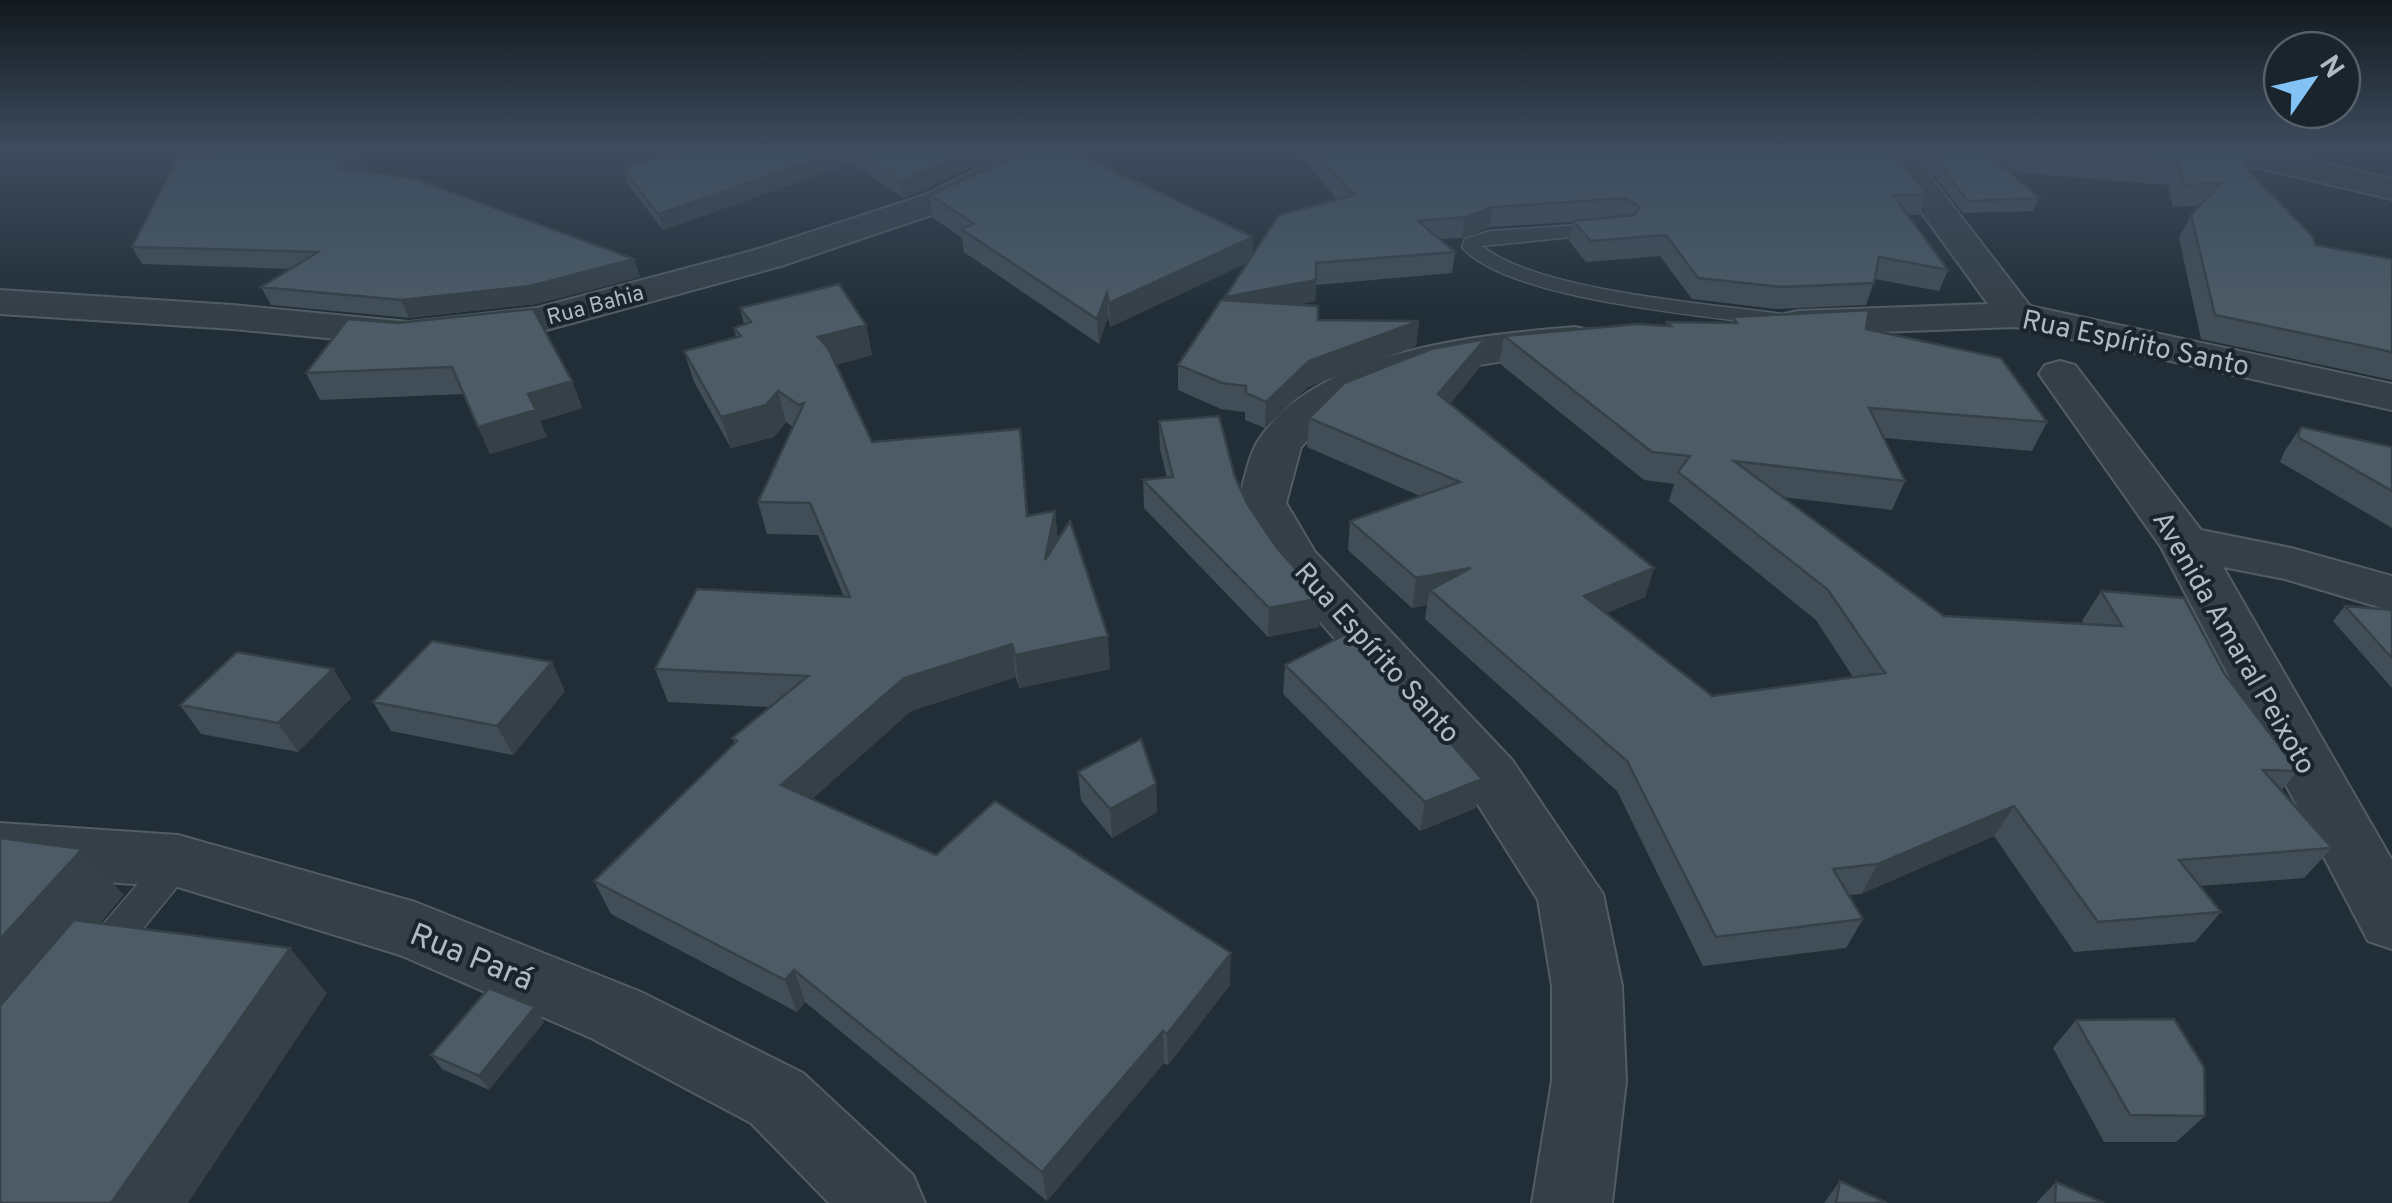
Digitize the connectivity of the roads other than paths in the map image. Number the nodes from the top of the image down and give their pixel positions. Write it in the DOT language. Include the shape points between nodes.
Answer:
graph roads {
  1 [pos="931,204"];
  2 [pos="1933,204"];
  3 [pos="1622,228"];
  4 [pos="0,302"];
  5 [pos="2016,315"];
  6 [pos="1799,322"];
  7 [pos="2060,374"];
  8 [pos="2392,397"];
  9 [pos="2184,542"];
  10 [pos="2392,594"];
  11 [pos="0,849"];
  12 [pos="178,860"];
  13 [pos="2392,921"];
  14 [pos="76,984"];
  15 [pos="884,1203"];
  16 [pos="1572,1203"];
  1 -- 4 [label="street, Rua Bahia" via="768,258 539,320 409,334"];
  2 -- 5 [label="street"];
  3 -- 6 [label="lane" via="1490,237 1472,247 1484,260 1539,280"];
  5 -- 6 [label="street, Rua Espírito Santo"];
  5 -- 8 [label="street, Rua Espírito Santo"];
  6 -- 16 [label="street, Rua Espírito Santo" via="1516,344 1416,362 1324,399 1278,443 1262,503 1296,562 1491,776 1570,894 1587,986 1590,1082"];
  7 -- 9 [label="street, Avenida Amaral Peixoto"];
  9 -- 10 [label="street"];
  9 -- 13 [label="street, Avenida Amaral Peixoto"];
  11 -- 12 [label="street, Rua Pará"];
  12 -- 14 [label="lane"];
  12 -- 15 [label="street, Rua Pará" via="415,931 616,1015 776,1098"];
}
